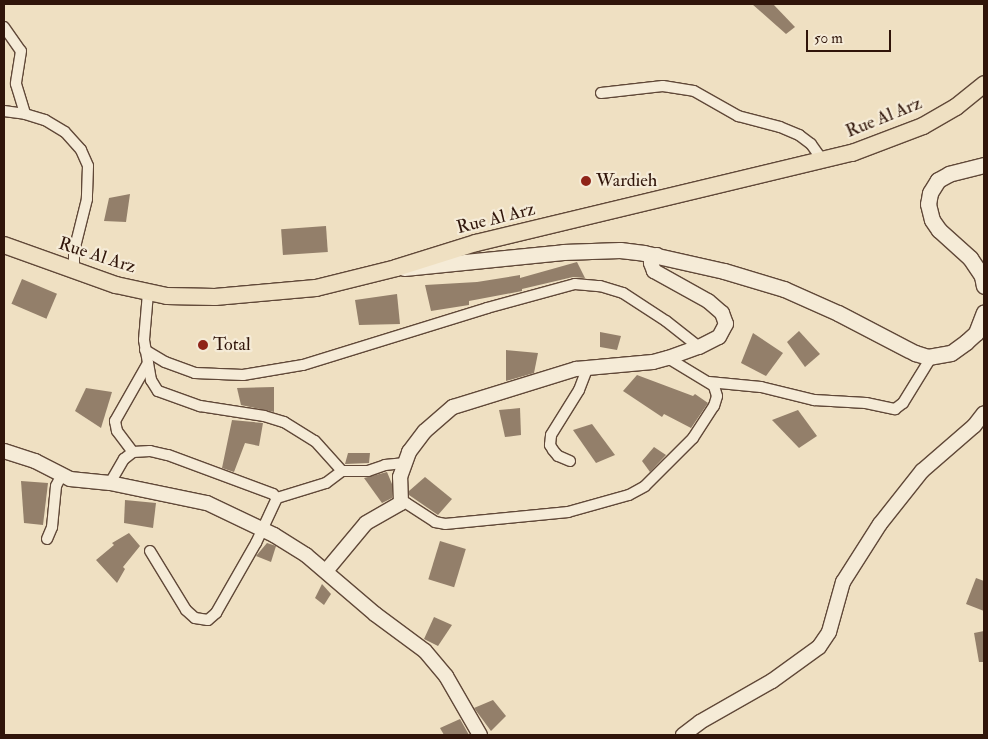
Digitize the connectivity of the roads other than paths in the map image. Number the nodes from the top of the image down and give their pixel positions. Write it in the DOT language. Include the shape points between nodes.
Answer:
graph roads {
  1 [pos="4,27"];
  2 [pos="984,84"];
  3 [pos="601,93"];
  4 [pos="4,111"];
  5 [pos="25,114"];
  6 [pos="823,160"];
  7 [pos="984,165"];
  8 [pos="4,245"];
  9 [pos="657,255"];
  10 [pos="396,268"];
  11 [pos="74,271"];
  12 [pos="984,286"];
  13 [pos="148,293"];
  14 [pos="984,312"];
  15 [pos="699,347"];
  16 [pos="145,350"];
  17 [pos="932,356"];
  18 [pos="668,358"];
  19 [pos="148,363"];
  20 [pos="588,367"];
  21 [pos="709,382"];
  22 [pos="984,413"];
  23 [pos="4,451"];
  24 [pos="133,452"];
  25 [pos="570,462"];
  26 [pos="403,463"];
  27 [pos="342,471"];
  28 [pos="61,476"];
  29 [pos="110,483"];
  30 [pos="278,498"];
  31 [pos="401,503"];
  32 [pos="263,529"];
  33 [pos="47,539"];
  34 [pos="150,551"];
  35 [pos="326,571"];
  36 [pos="480,735"];
  37 [pos="683,735"];
  1 -- 5 [label="street" via="21,51 16,84"];
  2 -- 6 [label="main road, Rue Al Arz" via="956,107 923,126 852,153"];
  3 -- 6 [label="street" via="663,86 685,89 738,116 799,135"];
  4 -- 5 [label="street"];
  5 -- 11 [label="street" via="45,120 65,132 81,150 88,166 88,199 74,251"];
  6 -- 10 [label="main road, Rue Al Arz" via="476,243"];
  7 -- 12 [label="main road" via="938,180 930,192 928,204 932,220 970,258 982,276"];
  8 -- 11 [label="main road, Rue Al Arz"];
  9 -- 10 [label="main road" via="620,250 563,252"];
  9 -- 15 [label="street" via="651,263 654,271 708,301 725,319 719,337"];
  9 -- 17 [label="main road" via="784,289 838,313 915,354"];
  10 -- 13 [label="main road, Rue Al Arz" via="316,288 277,293 214,298"];
  11 -- 13 [label="main road, Rue Al Arz"];
  13 -- 16 [label="street" via="143,330"];
  14 -- 17 [label="main road" via="976,333 966,342 951,353"];
  15 -- 16 [label="street" via="623,293 600,286 575,284 304,365 243,375 195,373 165,362"];
  15 -- 18 [label="street"];
  16 -- 19 [label="street"];
  17 -- 21 [label="street" via="901,406 895,408 814,400 761,387"];
  18 -- 20 [label="street" via="646,363"];
  18 -- 21 [label="street"];
  19 -- 24 [label="street" via="114,423"];
  19 -- 27 [label="street" via="154,386 163,394 200,406 284,422 315,441"];
  20 -- 25 [label="street" via="579,390 551,435 552,450"];
  20 -- 26 [label="street" via="453,407 416,441"];
  21 -- 31 [label="street" via="714,386 716,396 710,415 660,472 629,495 568,512 450,524 435,522"];
  22 -- 37 [label="street" via="974,426 922,471 880,524 843,582 829,632 818,647 772,680"];
  23 -- 28 [label="street" via="36,461"];
  24 -- 29 [label="street" via="124,459"];
  24 -- 30 [label="street" via="168,455"];
  26 -- 27 [label="street" via="368,471"];
  26 -- 31 [label="street"];
  27 -- 30 [label="street" via="326,483"];
  28 -- 29 [label="street" via="82,482"];
  28 -- 33 [label="street" via="56,486 52,527"];
  29 -- 32 [label="street" via="191,498"];
  30 -- 32 [label="street"];
  31 -- 35 [label="street" via="366,523"];
  32 -- 34 [label="street" via="216,613 208,620 195,618 186,610"];
  32 -- 35 [label="street"];
  35 -- 36 [label="street" via="375,614 425,651 465,706"];
}
